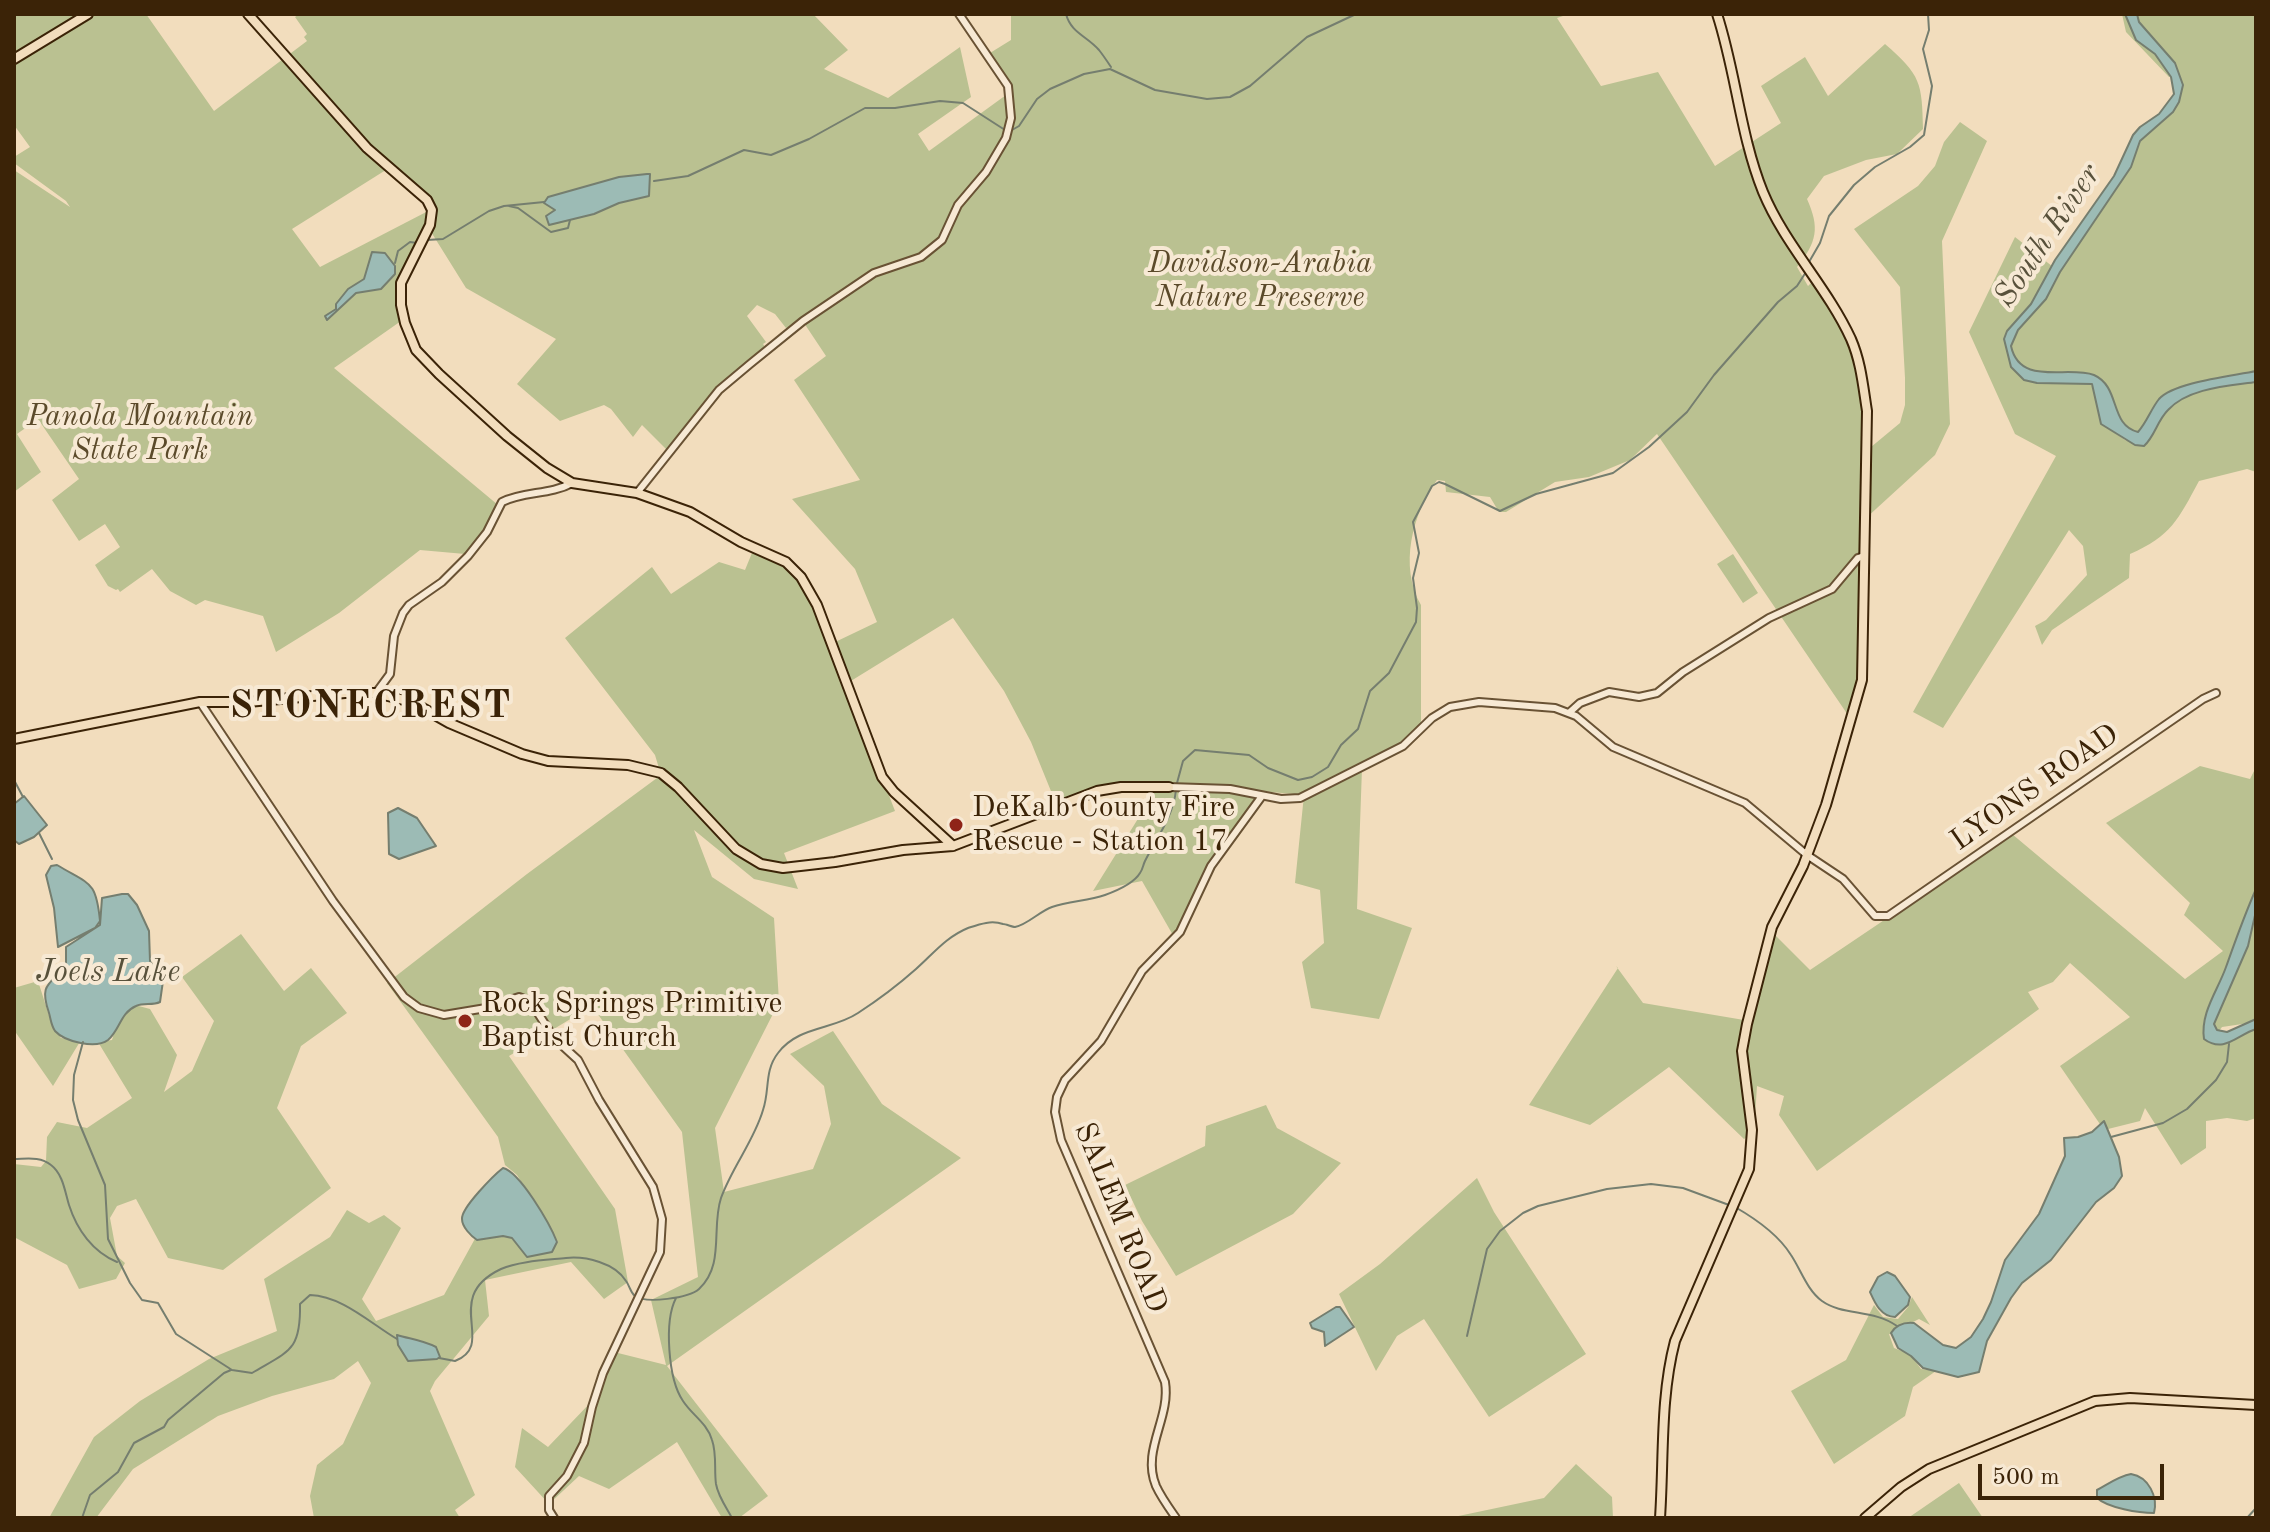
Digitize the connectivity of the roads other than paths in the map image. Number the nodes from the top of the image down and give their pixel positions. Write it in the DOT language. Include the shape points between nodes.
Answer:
graph roads {
  1 [pos="88,14"];
  2 [pos="248,14"];
  3 [pos="959,14"];
  4 [pos="1717,14"];
  5 [pos="14,59"];
  6 [pos="572,483"];
  7 [pos="637,493"];
  8 [pos="1864,556"];
  9 [pos="376,693"];
  10 [pos="2216,693"];
  11 [pos="200,702"];
  12 [pos="1570,712"];
  13 [pos="14,739"];
  14 [pos="1169,787"];
  15 [pos="1262,796"];
  16 [pos="953,846"];
  17 [pos="1807,855"];
  18 [pos="2256,1405"];
  19 [pos="554,1518"];
  20 [pos="1176,1518"];
  21 [pos="1660,1518"];
  22 [pos="1865,1518"];
  1 -- 5 [label="main road"];
  2 -- 6 [label="main road" via="367,148 431,207 430,225 400,291 416,350 489,421"];
  3 -- 7 [label="street" via="1008,86 1011,118 1006,138 958,205 942,240 921,257 874,273 758,357 719,390"];
  4 -- 8 [label="main road" via="1757,173 1775,217 1847,332 1862,373 1867,411"];
  6 -- 7 [label="main road"];
  6 -- 9 [label="street" via="502,502 468,556 403,612 390,674"];
  7 -- 16 [label="main road" via="690,512 794,569 817,605 882,777"];
  8 -- 12 [label="street" via="1832,589 1759,624 1657,693 1639,697 1609,692"];
  8 -- 17 [label="main road" via="1862,680"];
  9 -- 11 [label="main road"];
  9 -- 16 [label="main road" via="412,702 522,754 661,773 728,842 772,867"];
  10 -- 17 [label="street, LYONS ROAD" via="1888,916 1866,909 1838,874"];
  11 -- 13 [label="main road"];
  11 -- 19 [label="street" via="404,997 444,1015 523,998 578,1060 660,1205 660,1252 595,1394 584,1443 549,1496"];
  12 -- 15 [label="street" via="1479,702 1450,707 1403,746 1310,795"];
  12 -- 17 [label="street" via="1613,747 1745,803"];
  14 -- 15 [label="street"];
  14 -- 16 [label="main road" via="1097,791"];
  15 -- 20 [label="street, SALEM ROAD" via="1211,866 1180,932 1142,971 1101,1041 1065,1080 1056,1105 1061,1140 1165,1382 1166,1406 1151,1469"];
  17 -- 21 [label="main road" via="1772,927 1744,1038 1752,1130 1749,1169 1669,1363"];
  18 -- 22 [label="main road" via="2095,1401 1929,1469"];
}
